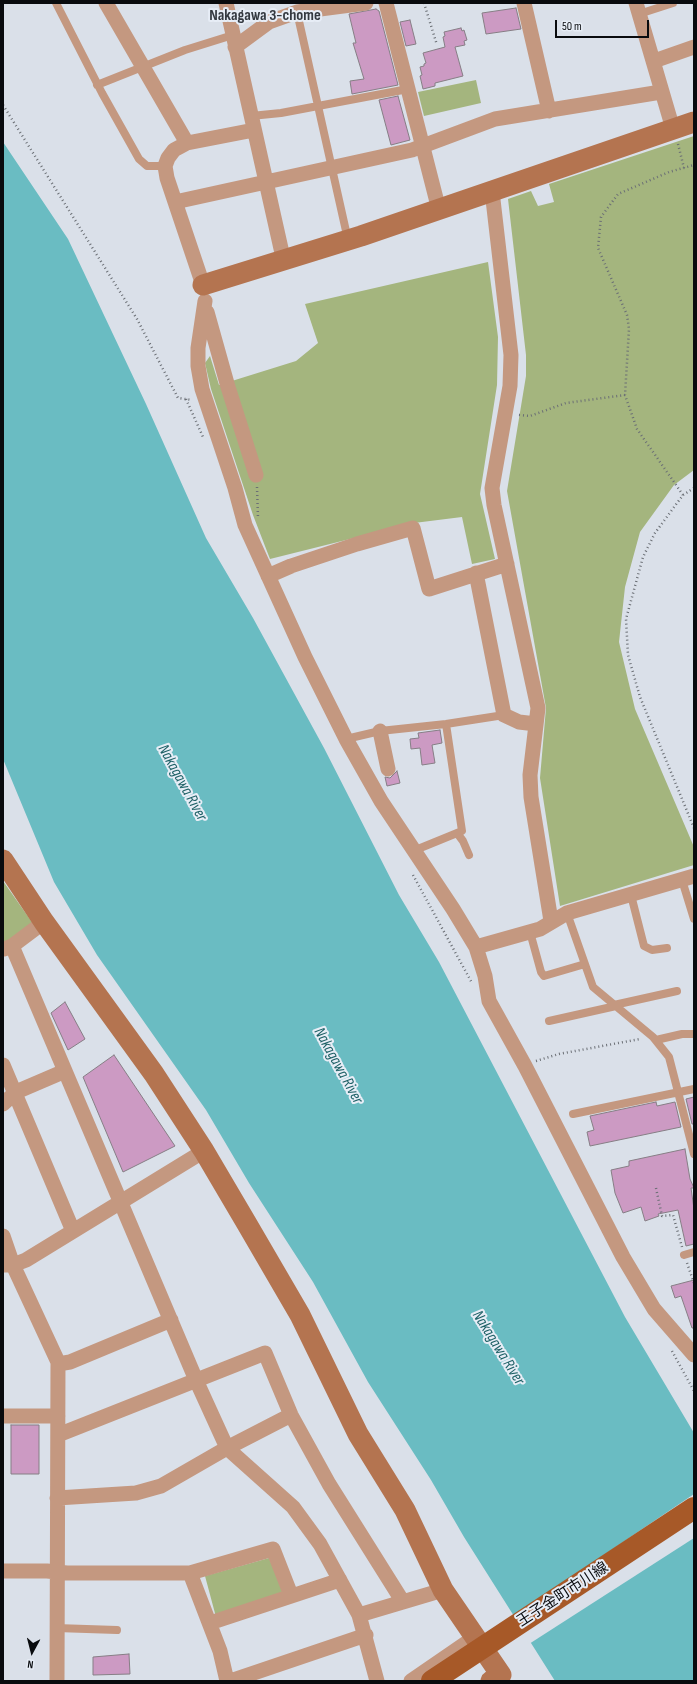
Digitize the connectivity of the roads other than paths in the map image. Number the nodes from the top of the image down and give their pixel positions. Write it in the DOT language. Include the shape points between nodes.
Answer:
graph roads {
  1 [pos="56,3"];
  2 [pos="106,3"];
  3 [pos="226,3"];
  4 [pos="366,3"];
  5 [pos="386,3"];
  6 [pos="524,3"];
  7 [pos="672,3"];
  8 [pos="315,6"];
  9 [pos="638,9"];
  10 [pos="297,12"];
  11 [pos="234,41"];
  12 [pos="694,47"];
  13 [pos="654,61"];
  14 [pos="142,67"];
  15 [pos="97,85"];
  16 [pos="408,89"];
  17 [pos="661,92"];
  18 [pos="319,106"];
  19 [pos="549,111"];
  20 [pos="694,122"];
  21 [pos="253,123"];
  22 [pos="675,134"];
  23 [pos="187,143"];
  24 [pos="423,146"];
  25 [pos="165,166"];
  26 [pos="332,168"];
  27 [pos="267,183"];
  28 [pos="492,191"];
  29 [pos="175,202"];
  30 [pos="438,210"];
  31 [pos="348,241"];
  32 [pos="284,262"];
  33 [pos="204,293"];
  34 [pos="256,475"];
  35 [pos="507,564"];
  36 [pos="476,574"];
  37 [pos="268,576"];
  38 [pos="504,715"];
  39 [pos="446,724"];
  40 [pos="536,724"];
  41 [pos="380,731"];
  42 [pos="346,739"];
  43 [pos="388,769"];
  44 [pos="457,833"];
  45 [pos="414,851"];
  46 [pos="469,855"];
  47 [pos="3,860"];
  48 [pos="688,878"];
  49 [pos="631,895"];
  50 [pos="567,913"];
  51 [pos="694,919"];
  52 [pos="551,921"];
  53 [pos="44,922"];
  54 [pos="530,932"];
  55 [pos="8,947"];
  56 [pos="476,948"];
  57 [pos="667,948"];
  58 [pos="585,964"];
  59 [pos="677,991"];
  60 [pos="615,1005"];
  61 [pos="549,1021"];
  62 [pos="694,1034"];
  63 [pos="654,1038"];
  64 [pos="3,1065"];
  65 [pos="65,1071"];
  66 [pos="694,1089"];
  67 [pos="16,1092"];
  68 [pos="678,1092"];
  69 [pos="3,1104"];
  70 [pos="573,1114"];
  71 [pos="204,1151"];
  72 [pos="694,1154"];
  73 [pos="120,1201"];
  74 [pos="73,1231"];
  75 [pos="3,1236"];
  76 [pos="694,1252"];
  77 [pos="684,1255"];
  78 [pos="8,1265"];
  79 [pos="171,1320"];
  80 [pos="694,1355"];
  81 [pos="58,1364"];
  82 [pos="196,1380"];
  83 [pos="291,1415"];
  84 [pos="3,1416"];
  85 [pos="58,1416"];
  86 [pos="58,1435"];
  87 [pos="227,1448"];
  88 [pos="57,1498"];
  89 [pos="694,1508"];
  90 [pos="694,1524"];
  91 [pos="3,1571"];
  92 [pos="58,1572"];
  93 [pos="190,1573"];
  94 [pos="340,1580"];
  95 [pos="443,1590"];
  96 [pos="291,1595"];
  97 [pos="403,1602"];
  98 [pos="359,1615"];
  99 [pos="210,1623"];
  100 [pos="56,1628"];
  101 [pos="117,1630"];
  102 [pos="366,1635"];
  103 [pos="475,1637"];
  104 [pos="499,1679"];
  105 [pos="57,1681"];
  106 [pos="227,1681"];
  107 [pos="230,1681"];
  108 [pos="377,1681"];
  109 [pos="411,1681"];
  110 [pos="432,1681"];
  111 [pos="456,1681"];
  1 -- 15 [label="lane"];
  2 -- 14 [label="street"];
  3 -- 11 [label="street"];
  4 -- 8 [label="street"];
  5 -- 16 [label="street"];
  6 -- 19 [label="street"];
  7 -- 9 [label="lane"];
  8 -- 10 [label="street"];
  9 -- 13 [label="street"];
  10 -- 11 [label="street" via="269,22"];
  10 -- 18 [label="lane"];
  11 -- 14 [label="lane" via="185,50"];
  11 -- 21 [label="street"];
  12 -- 13 [label="street"];
  13 -- 17 [label="street"];
  14 -- 15 [label="lane"];
  14 -- 23 [label="street"];
  15 -- 25 [label="lane" via="139,159 147,166"];
  16 -- 18 [label="lane"];
  16 -- 24 [label="street"];
  17 -- 19 [label="street"];
  17 -- 22 [label="street"];
  18 -- 21 [label="lane"];
  18 -- 26 [label="lane"];
  19 -- 24 [label="street" via="495,119"];
  20 -- 22 [label="street"];
  21 -- 23 [label="street"];
  21 -- 27 [label="street"];
  22 -- 28 [label="street"];
  23 -- 25 [label="street" via="174,150"];
  24 -- 26 [label="street"];
  24 -- 30 [label="street"];
  25 -- 29 [label="street"];
  26 -- 27 [label="street"];
  26 -- 31 [label="lane"];
  27 -- 29 [label="street"];
  27 -- 32 [label="street"];
  28 -- 30 [label="street"];
  28 -- 35 [label="street" via="511,355 510,386 492,488"];
  29 -- 33 [label="street"];
  30 -- 31 [label="street"];
  31 -- 32 [label="street"];
  32 -- 33 [label="street"];
  33 -- 34 [label="street" via="211,329"];
  33 -- 37 [label="street" via="198,348 202,389 245,525"];
  35 -- 36 [label="street"];
  35 -- 40 [label="street" via="538,708"];
  36 -- 37 [label="street" via="429,589 412,528"];
  36 -- 38 [label="street"];
  37 -- 42 [label="street"];
  38 -- 39 [label="lane"];
  38 -- 40 [label="street" via="519,722"];
  39 -- 41 [label="lane"];
  39 -- 44 [label="lane" via="462,831"];
  40 -- 52 [label="street" via="530,775 531,797"];
  41 -- 42 [label="lane"];
  41 -- 43 [label="street"];
  42 -- 45 [label="street" via="381,802"];
  44 -- 45 [label="lane"];
  44 -- 46 [label="lane"];
  45 -- 56 [label="street"];
  47 -- 53 [label="street"];
  48 -- 49 [label="street"];
  48 -- 51 [label="lane"];
  49 -- 50 [label="street"];
  49 -- 57 [label="lane" via="644,946 652,950"];
  50 -- 52 [label="street"];
  50 -- 58 [label="lane"];
  52 -- 54 [label="street"];
  53 -- 55 [label="street"];
  53 -- 71 [label="street" via="154,1074"];
  54 -- 56 [label="street"];
  54 -- 58 [label="lane" via="544,976"];
  55 -- 65 [label="street"];
  56 -- 80 [label="street" via="485,976 489,1001 622,1257 654,1309"];
  58 -- 60 [label="lane" via="593,987"];
  59 -- 60 [label="lane"];
  60 -- 61 [label="lane"];
  60 -- 63 [label="lane"];
  62 -- 63 [label="lane"];
  63 -- 68 [label="lane" via="669,1057"];
  64 -- 67 [label="street"];
  65 -- 67 [label="street"];
  65 -- 73 [label="street"];
  66 -- 68 [label="lane"];
  67 -- 69 [label="street"];
  67 -- 74 [label="street"];
  68 -- 70 [label="lane"];
  68 -- 72 [label="lane"];
  71 -- 73 [label="street"];
  71 -- 95 [label="street" via="300,1315 358,1434 405,1510"];
  73 -- 74 [label="street"];
  73 -- 79 [label="street"];
  74 -- 78 [label="street" via="26,1260"];
  75 -- 78 [label="street"];
  76 -- 77 [label="lane"];
  78 -- 81 [label="street"];
  79 -- 81 [label="street" via="70,1362"];
  79 -- 82 [label="street"];
  81 -- 85 [label="street"];
  82 -- 83 [label="street" via="265,1353"];
  82 -- 86 [label="street"];
  82 -- 87 [label="street"];
  83 -- 87 [label="street"];
  83 -- 97 [label="street" via="329,1484"];
  84 -- 85 [label="street"];
  85 -- 86 [label="street"];
  86 -- 88 [label="street"];
  87 -- 88 [label="street" via="150,1490"];
  87 -- 94 [label="street" via="293,1507 320,1544"];
  88 -- 92 [label="street"];
  89 -- 110 [label="main road, 王子金町市川線, bridge"];
  90 -- 111 [label="main road, 王子金町市川線"];
  91 -- 92 [label="street"];
  92 -- 93 [label="street"];
  92 -- 100 [label="street"];
  93 -- 96 [label="street" via="273,1549"];
  93 -- 99 [label="street"];
  94 -- 96 [label="street"];
  94 -- 98 [label="street"];
  95 -- 97 [label="street"];
  95 -- 103 [label="street"];
  96 -- 99 [label="street"];
  97 -- 98 [label="street"];
  98 -- 102 [label="street"];
  99 -- 106 [label="street"];
  100 -- 101 [label="lane"];
  100 -- 105 [label="street"];
  102 -- 107 [label="street"];
  102 -- 108 [label="street"];
  103 -- 104 [label="street"];
  103 -- 109 [label="street"];
}
